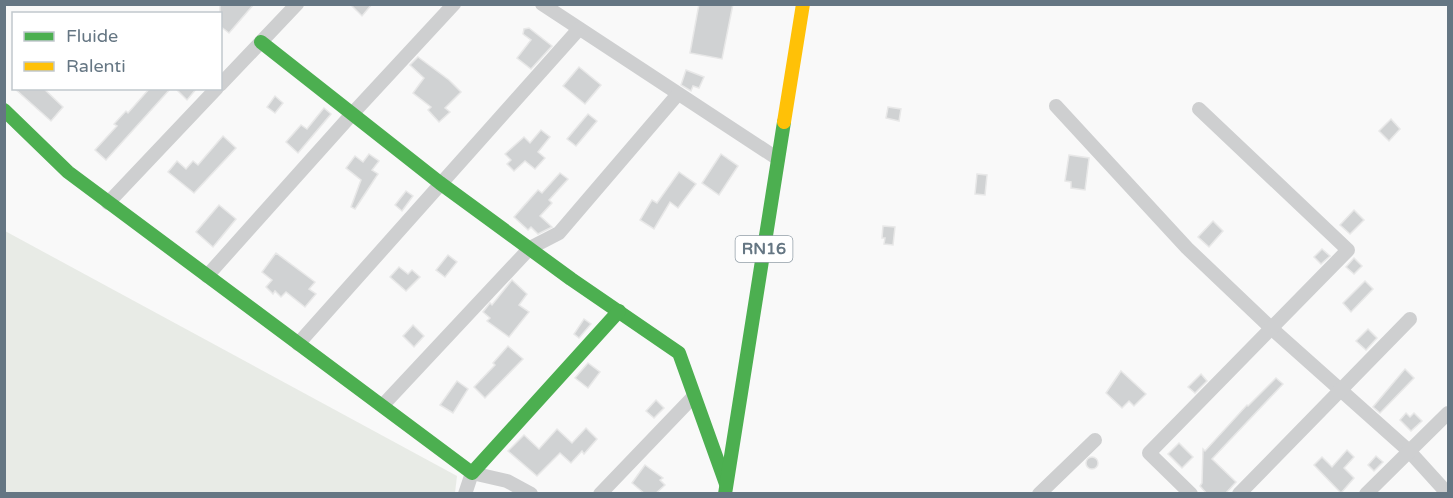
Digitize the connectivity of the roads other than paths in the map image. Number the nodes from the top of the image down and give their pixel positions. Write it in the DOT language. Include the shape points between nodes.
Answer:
graph roads {
  1 [pos="297,4"];
  2 [pos="454,4"];
  3 [pos="542,4"];
  4 [pos="803,4"];
  5 [pos="579,29"];
  6 [pos="261,42"];
  7 [pos="222,83"];
  8 [pos="215,90"];
  9 [pos="678,94"];
  10 [pos="1056,106"];
  11 [pos="1199,109"];
  12 [pos="4,110"];
  13 [pos="353,113"];
  14 [pos="778,159"];
  15 [pos="440,183"];
  16 [pos="108,202"];
  17 [pos="530,248"];
  18 [pos="207,276"];
  19 [pos="619,311"];
  20 [pos="1410,319"];
  21 [pos="1271,328"];
  22 [pos="297,344"];
  23 [pos="1341,390"];
  24 [pos="694,396"];
  25 [pos="383,405"];
  26 [pos="1449,413"];
  27 [pos="1095,440"];
  28 [pos="1409,451"];
  29 [pos="472,473"];
  30 [pos="725,489"];
  31 [pos="465,494"];
  32 [pos="531,494"];
  33 [pos="600,494"];
  34 [pos="1039,494"];
  35 [pos="1191,494"];
  36 [pos="1239,494"];
  37 [pos="1366,494"];
  38 [pos="1448,494"];
  1 -- 6 [label="street"];
  2 -- 13 [label="street"];
  3 -- 5 [label="street"];
  4 -- 14 [label="street, RN16"];
  5 -- 9 [label="street"];
  5 -- 15 [label="street"];
  6 -- 7 [label="street"];
  6 -- 13 [label="street"];
  8 -- 16 [label="street"];
  9 -- 14 [label="street"];
  9 -- 17 [label="street" via="559,233"];
  10 -- 21 [label="street" via="1187,248"];
  11 -- 21 [label="street" via="1348,250"];
  12 -- 16 [label="street" via="68,172"];
  13 -- 15 [label="street"];
  13 -- 18 [label="street"];
  14 -- 30 [label="street, RN16"];
  15 -- 17 [label="street"];
  15 -- 22 [label="street"];
  16 -- 18 [label="street"];
  17 -- 19 [label="street"];
  17 -- 25 [label="street"];
  18 -- 22 [label="street"];
  19 -- 24 [label="street" via="679,353"];
  19 -- 29 [label="street"];
  20 -- 23 [label="street"];
  21 -- 23 [label="street"];
  21 -- 35 [label="street" via="1149,453"];
  22 -- 25 [label="street"];
  23 -- 28 [label="street"];
  23 -- 36 [label="street"];
  24 -- 30 [label="street"];
  24 -- 33 [label="street"];
  25 -- 29 [label="street"];
  26 -- 28 [label="street"];
  27 -- 34 [label="street"];
  28 -- 37 [label="street"];
  28 -- 38 [label="street"];
  29 -- 31 [label="street"];
  29 -- 32 [label="street" via="507,481"];
}
